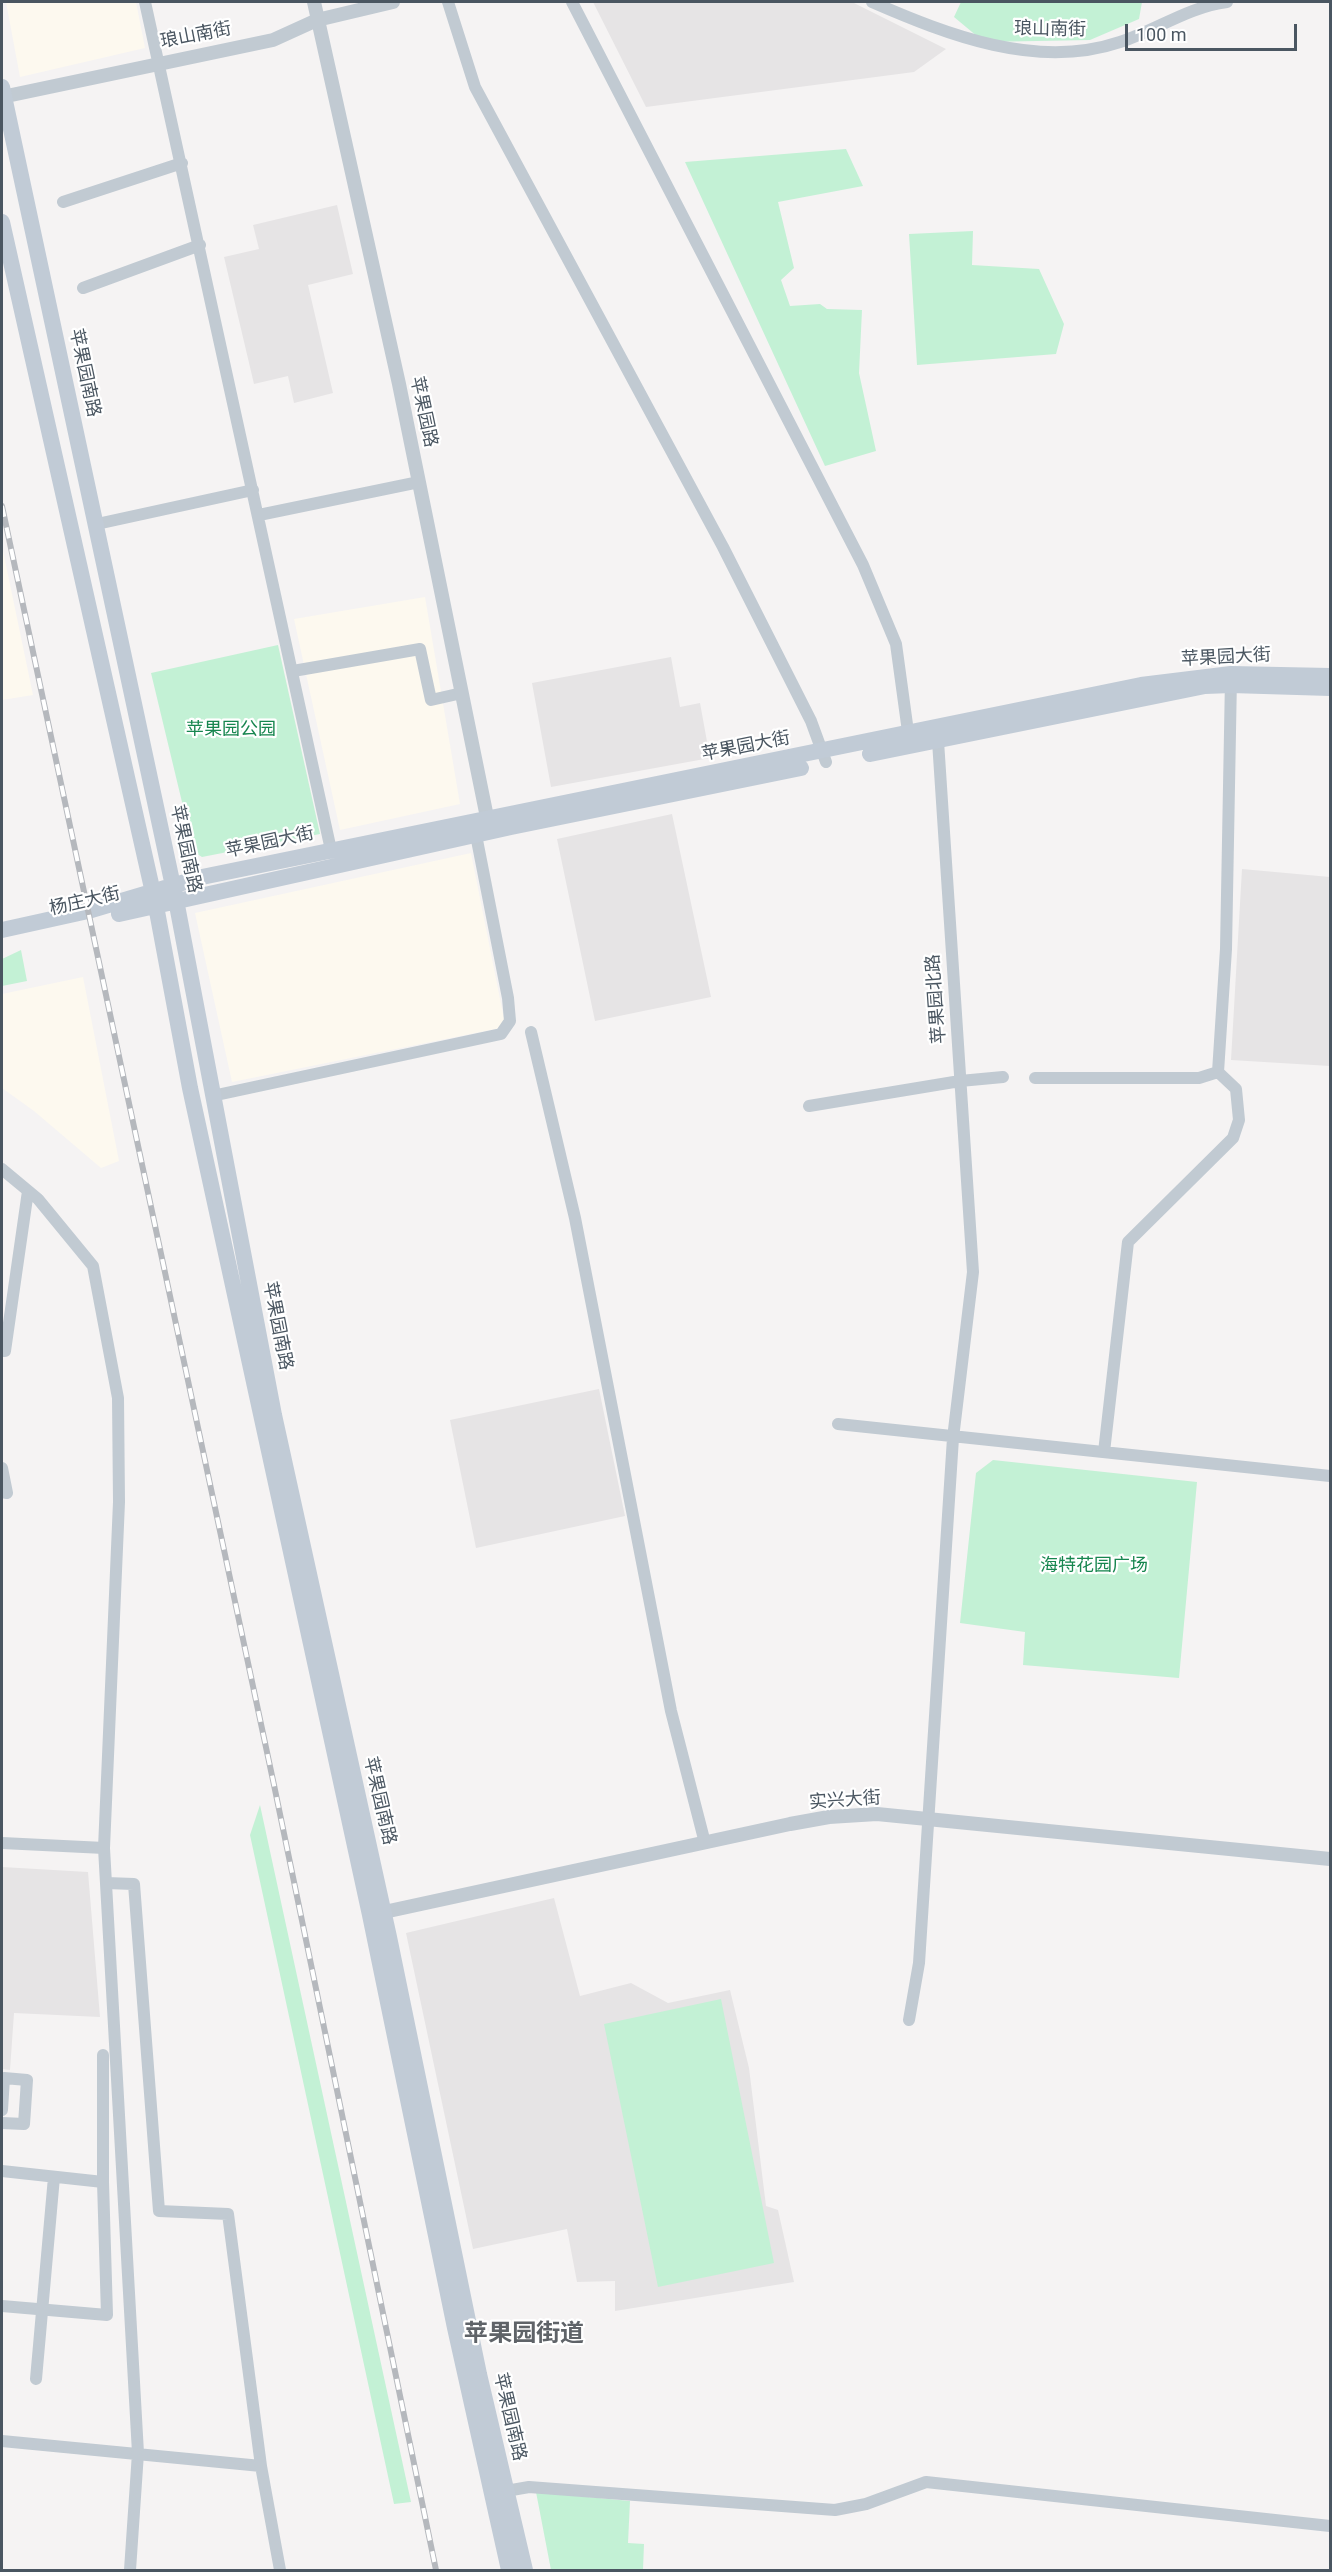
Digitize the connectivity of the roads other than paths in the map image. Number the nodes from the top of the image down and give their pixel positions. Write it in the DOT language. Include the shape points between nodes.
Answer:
graph roads {
  1 [pos="145,2"];
  2 [pos="314,2"];
  3 [pos="393,2"];
  4 [pos="448,2"];
  5 [pos="572,2"];
  6 [pos="872,2"];
  7 [pos="1227,2"];
  8 [pos="317,20"];
  9 [pos="156,62"];
  10 [pos="2,93"];
  11 [pos="182,163"];
  12 [pos="63,202"];
  13 [pos="2,222"];
  14 [pos="200,245"];
  15 [pos="83,288"];
  16 [pos="419,482"];
  17 [pos="253,490"];
  18 [pos="259,515"];
  19 [pos="97,524"];
  20 [pos="293,672"];
  21 [pos="1330,676"];
  22 [pos="1231,679"];
  23 [pos="1330,688"];
  24 [pos="462,693"];
  25 [pos="910,740"];
  26 [pos="938,741"];
  27 [pos="824,757"];
  28 [pos="484,829"];
  29 [pos="331,850"];
  30 [pos="175,894"];
  31 [pos="155,900"];
  32 [pos="2,930"];
  33 [pos="2,941"];
  34 [pos="531,1032"];
  35 [pos="1218,1072"];
  36 [pos="1003,1077"];
  37 [pos="1035,1078"];
  38 [pos="960,1081"];
  39 [pos="212,1096"];
  40 [pos="809,1106"];
  41 [pos="2,1169"];
  42 [pos="28,1191"];
  43 [pos="2,1351"];
  44 [pos="838,1424"];
  45 [pos="953,1437"];
  46 [pos="1104,1452"];
  47 [pos="2,1468"];
  48 [pos="1330,1476"];
  49 [pos="2,1492"];
  50 [pos="927,1819"];
  51 [pos="705,1843"];
  52 [pos="2,1844"];
  53 [pos="104,1848"];
  54 [pos="1330,1859"];
  55 [pos="106,1883"];
  56 [pos="377,1913"];
  57 [pos="909,2020"];
  58 [pos="103,2055"];
  59 [pos="2,2110"];
  60 [pos="2,2123"];
  61 [pos="2,2171"];
  62 [pos="54,2176"];
  63 [pos="103,2182"];
  64 [pos="2,2306"];
  65 [pos="44,2310"];
  66 [pos="36,2379"];
  67 [pos="2,2441"];
  68 [pos="138,2453"];
  69 [pos="261,2466"];
  70 [pos="506,2491"];
  71 [pos="1330,2526"];
  72 [pos="130,2571"];
  73 [pos="280,2571"];
  74 [pos="509,2571"];
  75 [pos="525,2571"];
  1 -- 9 [label="street"];
  2 -- 8 [label="street, 苹果园路"];
  3 -- 8 [label="street, 琅山南街"];
  4 -- 27 [label="street" via="475,87 723,547 811,721"];
  5 -- 25 [label="street" via="863,565 896,644"];
  6 -- 7 [label="street, 琅山南街" via="924,25 977,41 1008,48 1076,52 1122,41 1178,15"];
  8 -- 9 [label="street, 琅山南街" via="273,40"];
  8 -- 16 [label="street, 苹果园路"];
  9 -- 10 [label="street, 琅山南街"];
  9 -- 11 [label="street"];
  10 -- 19 [label="main road, 苹果园南路"];
  11 -- 12 [label="street"];
  11 -- 14 [label="street"];
  13 -- 31 [label="main road, 苹果园南路"];
  14 -- 15 [label="street"];
  14 -- 17 [label="street"];
  16 -- 18 [label="street"];
  16 -- 24 [label="street, 苹果园路"];
  17 -- 18 [label="street"];
  17 -- 19 [label="street"];
  18 -- 20 [label="street"];
  19 -- 30 [label="main road, 苹果园南路"];
  20 -- 24 [label="street" via="420,649 431,700"];
  20 -- 29 [label="street"];
  21 -- 22 [label="main road, 苹果园大街"];
  22 -- 23 [label="main road, 苹果园大街"];
  22 -- 25 [label="main road, 苹果园大街" via="1141,685"];
  22 -- 26 [label="main road, 苹果园大街"];
  22 -- 35 [label="street" via="1226,949"];
  24 -- 28 [label="street, 苹果园路"];
  25 -- 26 [label="main road, 苹果园大街"];
  25 -- 27 [label="main road, 苹果园大街"];
  26 -- 38 [label="street, 苹果园北路"];
  27 -- 28 [label="main road, 苹果园大街"];
  28 -- 29 [label="main road, 苹果园大街"];
  28 -- 30 [label="main road, 苹果园大街"];
  28 -- 39 [label="street" via="510,1021 501,1034"];
  29 -- 30 [label="main road, 苹果园大街" via="202,877"];
  30 -- 31 [label="main road, 杨庄大街"];
  30 -- 39 [label="main road, 苹果园南路"];
  31 -- 32 [label="main road, 杨庄大街"];
  31 -- 33 [label="main road, 杨庄大街"];
  31 -- 56 [label="main road, 苹果园南路" via="192,1100"];
  34 -- 51 [label="street" via="577,1230 671,1711"];
  35 -- 37 [label="street" via="1199,1078"];
  35 -- 46 [label="street" via="1236,1089 1239,1120 1233,1138 1128,1242"];
  36 -- 38 [label="street"];
  38 -- 40 [label="street"];
  38 -- 45 [label="street, 苹果园北路" via="973,1255"];
  39 -- 56 [label="main road, 苹果园南路"];
  41 -- 42 [label="street"];
  42 -- 43 [label="street"];
  42 -- 53 [label="street" via="93,1266 118,1398 119,1502"];
  44 -- 45 [label="street"];
  45 -- 46 [label="street"];
  45 -- 50 [label="street, 苹果园北路"];
  46 -- 48 [label="street"];
  47 -- 49 [label="street" via="7,1492"];
  50 -- 51 [label="street, 实兴大街" via="877,1814 829,1817"];
  50 -- 54 [label="street, 实兴大街"];
  50 -- 57 [label="street, 苹果园北路" via="919,1963"];
  51 -- 56 [label="street, 实兴大街"];
  52 -- 53 [label="street"];
  53 -- 55 [label="street"];
  55 -- 68 [label="street"];
  55 -- 69 [label="street" via="134,1884 159,2211 228,2214"];
  56 -- 70 [label="main road, 苹果园南路"];
  56 -- 74 [label="main road, 苹果园南路" via="457,2338"];
  58 -- 63 [label="street"];
  59 -- 60 [label="street" via="4,2078 27,2080 24,2124"];
  61 -- 62 [label="street"];
  62 -- 63 [label="street"];
  62 -- 65 [label="street"];
  63 -- 65 [label="street" via="107,2314"];
  64 -- 65 [label="street"];
  65 -- 66 [label="street"];
  67 -- 68 [label="street"];
  68 -- 69 [label="street"];
  68 -- 72 [label="street"];
  69 -- 73 [label="street"];
  70 -- 71 [label="street" via="529,2487 835,2510 866,2504 926,2482"];
  70 -- 75 [label="main road, 苹果园南路"];
}
